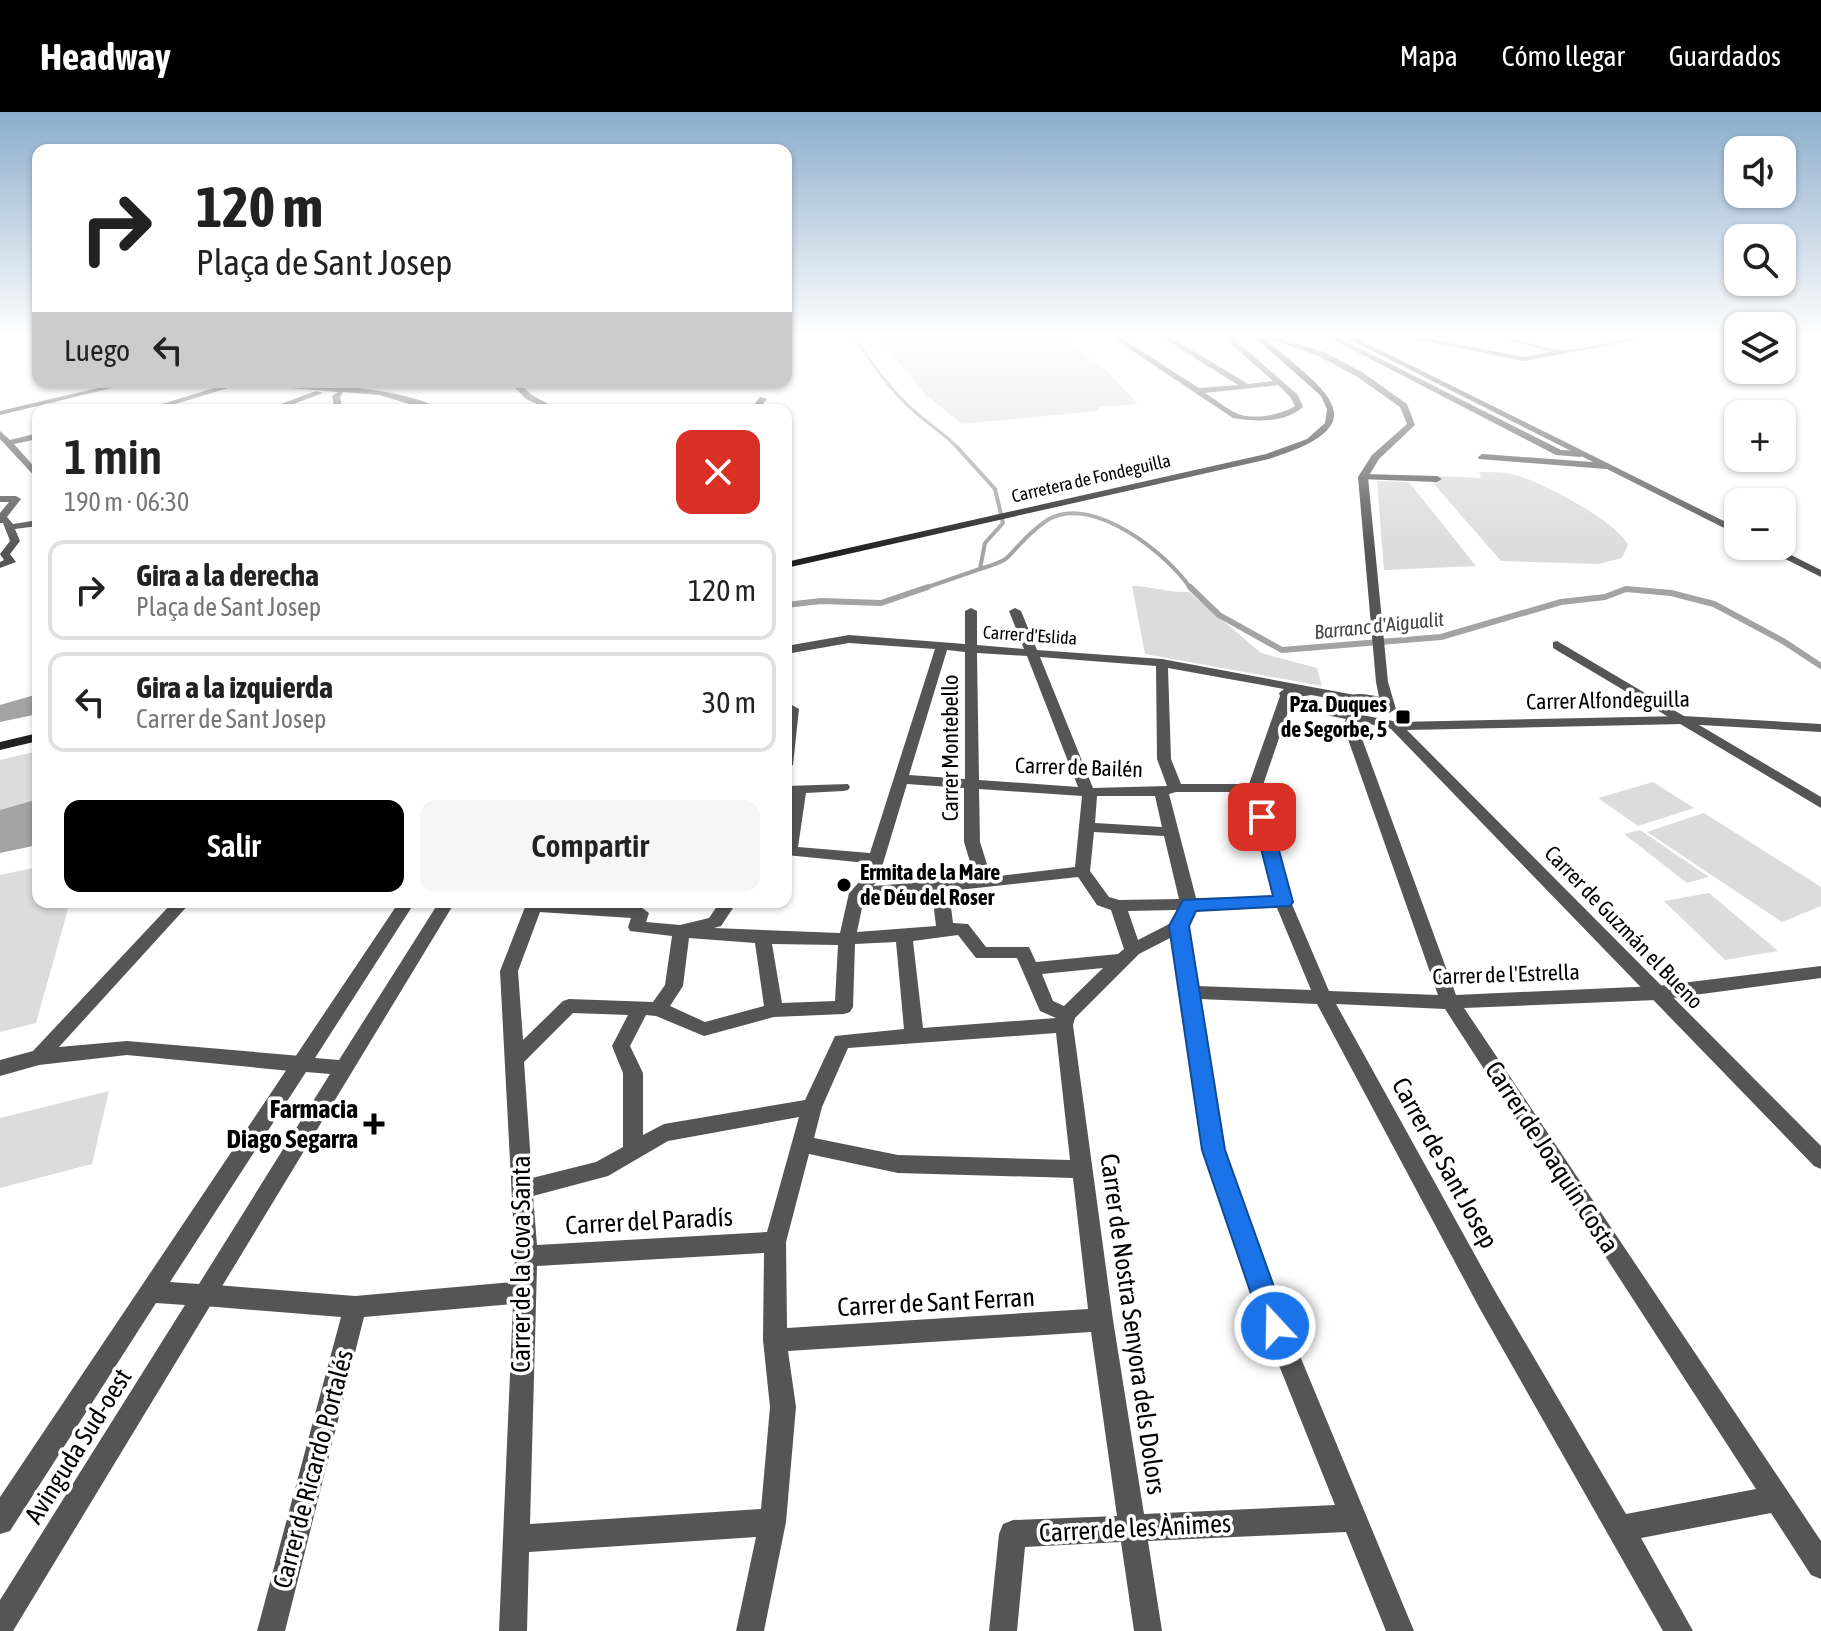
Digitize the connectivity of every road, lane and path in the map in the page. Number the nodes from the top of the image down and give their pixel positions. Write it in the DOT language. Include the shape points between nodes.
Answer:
graph roads {
  1 [pos="1225,409"];
  2 [pos="1297,409"];
  3 [pos="1331,409"];
  4 [pos="1405,409"];
  5 [pos="1472,409"];
  6 [pos="1491,409"];
  7 [pos="0,434"];
  8 [pos="32,437"];
  9 [pos="8,443"];
  10 [pos="1581,454"];
  11 [pos="1482,457"];
  12 [pos="1606,466"];
  13 [pos="32,467"];
  14 [pos="1363,477"];
  15 [pos="1437,479"];
  16 [pos="0,499"];
  17 [pos="4,522"];
  18 [pos="32,523"];
  19 [pos="1724,525"];
  20 [pos="1793,560"];
  21 [pos="792,564"];
  22 [pos="0,565"];
  23 [pos="1821,574"];
  24 [pos="971,611"];
  25 [pos="1015,611"];
  26 [pos="1557,645"];
  27 [pos="942,646"];
  28 [pos="971,648"];
  29 [pos="792,649"];
  30 [pos="1032,653"];
  31 [pos="1162,663"];
  32 [pos="1271,684"];
  33 [pos="1310,691"];
  34 [pos="1287,695"];
  35 [pos="1350,698"];
  36 [pos="1352,716"];
  37 [pos="1389,717"];
  38 [pos="1683,720"];
  39 [pos="1821,728"];
  40 [pos="32,738"];
  41 [pos="0,746"];
  42 [pos="901,779"];
  43 [pos="972,785"];
  44 [pos="843,787"];
  45 [pos="1255,788"];
  46 [pos="793,789"];
  47 [pos="1168,790"];
  48 [pos="1086,792"];
  49 [pos="1821,803"];
  50 [pos="1089,827"];
  51 [pos="1171,832"];
  52 [pos="792,851"];
  53 [pos="877,859"];
  54 [pos="1082,871"];
  55 [pos="985,883"];
  56 [pos="940,887"];
  57 [pos="857,893"];
  58 [pos="1283,902"];
  59 [pos="1189,904"];
  60 [pos="1118,906"];
  61 [pos="177,908"];
  62 [pos="403,908"];
  63 [pos="443,908"];
  64 [pos="533,908"];
  65 [pos="582,908"];
  66 [pos="725,908"];
  67 [pos="1179,926"];
  68 [pos="681,931"];
  69 [pos="945,931"];
  70 [pos="904,938"];
  71 [pos="763,940"];
  72 [pos="847,940"];
  73 [pos="1127,955"];
  74 [pos="1027,960"];
  75 [pos="1821,972"];
  76 [pos="1190,992"];
  77 [pos="1657,993"];
  78 [pos="1323,997"];
  79 [pos="1450,1002"];
  80 [pos="649,1008"];
  81 [pos="774,1010"];
  82 [pos="1065,1020"];
  83 [pos="914,1034"];
  84 [pos="39,1057"];
  85 [pos="516,1058"];
  86 [pos="301,1064"];
  87 [pos="0,1068"];
  88 [pos="344,1068"];
  89 [pos="812,1107"];
  90 [pos="802,1144"];
  91 [pos="633,1152"];
  92 [pos="1821,1160"];
  93 [pos="1082,1169"];
  94 [pos="522,1190"];
  95 [pos="775,1242"];
  96 [pos="526,1256"];
  97 [pos="151,1292"];
  98 [pos="525,1292"];
  99 [pos="204,1295"];
  100 [pos="355,1307"];
  101 [pos="1101,1320"];
  102 [pos="775,1340"];
  103 [pos="1777,1498"];
  104 [pos="1354,1518"];
  105 [pos="0,1521"];
  106 [pos="773,1522"];
  107 [pos="1134,1528"];
  108 [pos="1620,1529"];
  109 [pos="516,1539"];
  110 [pos="1821,1565"];
  111 [pos="0,1626"];
  112 [pos="271,1631"];
  113 [pos="513,1631"];
  114 [pos="750,1631"];
  115 [pos="1003,1631"];
  116 [pos="1148,1631"];
  117 [pos="1400,1631"];
  118 [pos="1679,1631"];
  1 -- 2 [label="street" via="1246,418"];
  3 -- 21 [label="main road, Carretera de Fondeguilla" via="1329,424 1310,441 1269,456"];
  4 -- 14 [label="street" via="1411,425 1375,457"];
  5 -- 10 [label="street" via="1559,453"];
  6 -- 10 [label="street"];
  7 -- 9 [label="street"];
  8 -- 9 [label="street"];
  9 -- 13 [label="street"];
  10 -- 12 [label="street"];
  11 -- 12 [label="street"];
  12 -- 19 [label="street"];
  14 -- 15 [label="street"];
  14 -- 37 [label="street"];
  16 -- 17 [label="street" via="16,499"];
  17 -- 18 [label="street"];
  17 -- 22 [label="street" via="15,541 5,554 11,562"];
  20 -- 23 [label="street"];
  24 -- 28 [label="street, Carrer Montebello"];
  25 -- 30 [label="street"];
  26 -- 38 [label="street"];
  27 -- 28 [label="street, Carrer d'Eslida"];
  27 -- 29 [label="street, Carrer d'Eslida" via="849,639"];
  27 -- 42 [label="street"];
  28 -- 30 [label="street, Carrer d'Eslida"];
  28 -- 43 [label="street, Carrer Montebello"];
  30 -- 31 [label="street, Carrer d'Eslida"];
  30 -- 48 [label="street"];
  31 -- 32 [label="street, Carrer d'Eslida"];
  31 -- 47 [label="street"];
  32 -- 33 [label="street, Carrer d'Eslida"];
  32 -- 34 [label="street"];
  33 -- 34 [label="street"];
  33 -- 35 [label="street, Carrer d'Eslida"];
  34 -- 36 [label="street" via="1306,707"];
  34 -- 45 [label="street"];
  35 -- 36 [label="street, Carrer de Joaquín Costa" via="1343,708"];
  35 -- 37 [label="street, Carrer d'Eslida" via="1368,698"];
  36 -- 37 [label="street" via="1374,722"];
  36 -- 79 [label="street, Carrer de Joaquín Costa" via="1350,725"];
  37 -- 38 [label="street, Carrer Alfondeguilla"];
  37 -- 77 [label="street, Carrer de Guzmán el Bueno"];
  38 -- 39 [label="street, Carrer Alfondeguilla"];
  38 -- 49 [label="street"];
  40 -- 41 [label="main road"];
  42 -- 43 [label="street, Carrer de Bailén"];
  42 -- 53 [label="street"];
  43 -- 48 [label="street, Carrer de Bailén"];
  43 -- 55 [label="street, Carrer Montebello" via="972,842"];
  44 -- 46 [label="street"];
  45 -- 47 [label="street, Carrer de Bailén"];
  45 -- 58 [label="street, Carrer de Sant Josep"];
  47 -- 48 [label="street, Carrer de Bailén"];
  47 -- 51 [label="street"];
  48 -- 50 [label="street"];
  50 -- 51 [label="street"];
  50 -- 54 [label="street"];
  51 -- 59 [label="street"];
  52 -- 53 [label="street"];
  53 -- 57 [label="street" via="870,880"];
  54 -- 55 [label="street"];
  54 -- 60 [label="street" via="1103,901"];
  55 -- 56 [label="street"];
  56 -- 57 [label="street"];
  56 -- 69 [label="street"];
  57 -- 72 [label="street"];
  58 -- 59 [label="street"];
  58 -- 78 [label="street, Carrer de Sant Josep"];
  59 -- 60 [label="street"];
  59 -- 67 [label="street"];
  60 -- 73 [label="street"];
  61 -- 84 [label="street"];
  62 -- 86 [label="street, Avinguda Sud-oest"];
  63 -- 88 [label="street, Avinguda Sud-oest"];
  64 -- 85 [label="street, Carrer de la Cova Santa" via="509,971"];
  65 -- 68 [label="street" via="641,913 636,927"];
  66 -- 68 [label="street" via="715,922"];
  67 -- 73 [label="street"];
  67 -- 76 [label="street"];
  68 -- 71 [label="street"];
  68 -- 80 [label="street" via="674,986"];
  69 -- 70 [label="street"];
  69 -- 74 [label="street" via="962,928 982,954"];
  70 -- 72 [label="street"];
  70 -- 83 [label="street"];
  71 -- 72 [label="street"];
  71 -- 81 [label="street"];
  72 -- 81 [label="street" via="844,1007"];
  73 -- 74 [label="street"];
  73 -- 82 [label="street"];
  74 -- 82 [label="street" via="1046,1006"];
  75 -- 77 [label="street, Carrer de l'Estrella"];
  76 -- 78 [label="street, Carrer de l'Estrella"];
  76 -- 104 [label="street" via="1213,1150 1264,1298"];
  77 -- 79 [label="street, Carrer de l'Estrella"];
  77 -- 92 [label="street, Carrer de Guzmán el Bueno"];
  78 -- 79 [label="street, Carrer de l'Estrella"];
  78 -- 108 [label="street, Carrer de Sant Josep" via="1488,1301"];
  79 -- 103 [label="street, Carrer de Joaquín Costa"];
  80 -- 81 [label="street" via="704,1029"];
  80 -- 85 [label="street" via="569,1006"];
  80 -- 91 [label="street" via="621,1046 633,1073"];
  82 -- 83 [label="street"];
  82 -- 93 [label="street, Carrer de Nostra Senyora dels Dolors"];
  83 -- 89 [label="street" via="842,1041"];
  84 -- 86 [label="street" via="127,1048"];
  84 -- 87 [label="street"];
  85 -- 94 [label="street, Carrer de la Cova Santa"];
  86 -- 88 [label="street"];
  86 -- 97 [label="street, Avinguda Sud-oest"];
  88 -- 99 [label="street, Avinguda Sud-oest"];
  89 -- 90 [label="street"];
  89 -- 91 [label="street" via="664,1133"];
  90 -- 93 [label="street" via="898,1164"];
  90 -- 95 [label="street"];
  91 -- 94 [label="street" via="601,1170"];
  93 -- 101 [label="street, Carrer de Nostra Senyora dels Dolors"];
  94 -- 96 [label="street, Carrer de la Cova Santa"];
  95 -- 96 [label="street, Carrer del Paradís"];
  95 -- 102 [label="street"];
  96 -- 98 [label="street, Carrer de la Cova Santa"];
  97 -- 99 [label="street"];
  97 -- 105 [label="street, Avinguda Sud-oest"];
  98 -- 100 [label="street"];
  98 -- 109 [label="street, Carrer de la Cova Santa"];
  99 -- 100 [label="street"];
  99 -- 111 [label="street, Avinguda Sud-oest"];
  100 -- 112 [label="street, Carrer de Ricardo Portalés"];
  101 -- 102 [label="street, Carrer de Sant Ferran"];
  101 -- 107 [label="street, Carrer de Nostra Senyora dels Dolors"];
  102 -- 106 [label="street" via="783,1407"];
  103 -- 108 [label="street"];
  103 -- 110 [label="street, Carrer de Joaquín Costa"];
  104 -- 107 [label="street, Carrer de les Ànimes"];
  104 -- 117 [label="street"];
  106 -- 109 [label="street"];
  106 -- 114 [label="street"];
  107 -- 115 [label="street, Carrer de les Ànimes" via="1013,1534"];
  107 -- 116 [label="street, Carrer de Nostra Senyora dels Dolors"];
  108 -- 118 [label="street, Carrer de Sant Josep"];
  109 -- 113 [label="street, Carrer de la Cova Santa"];
}
